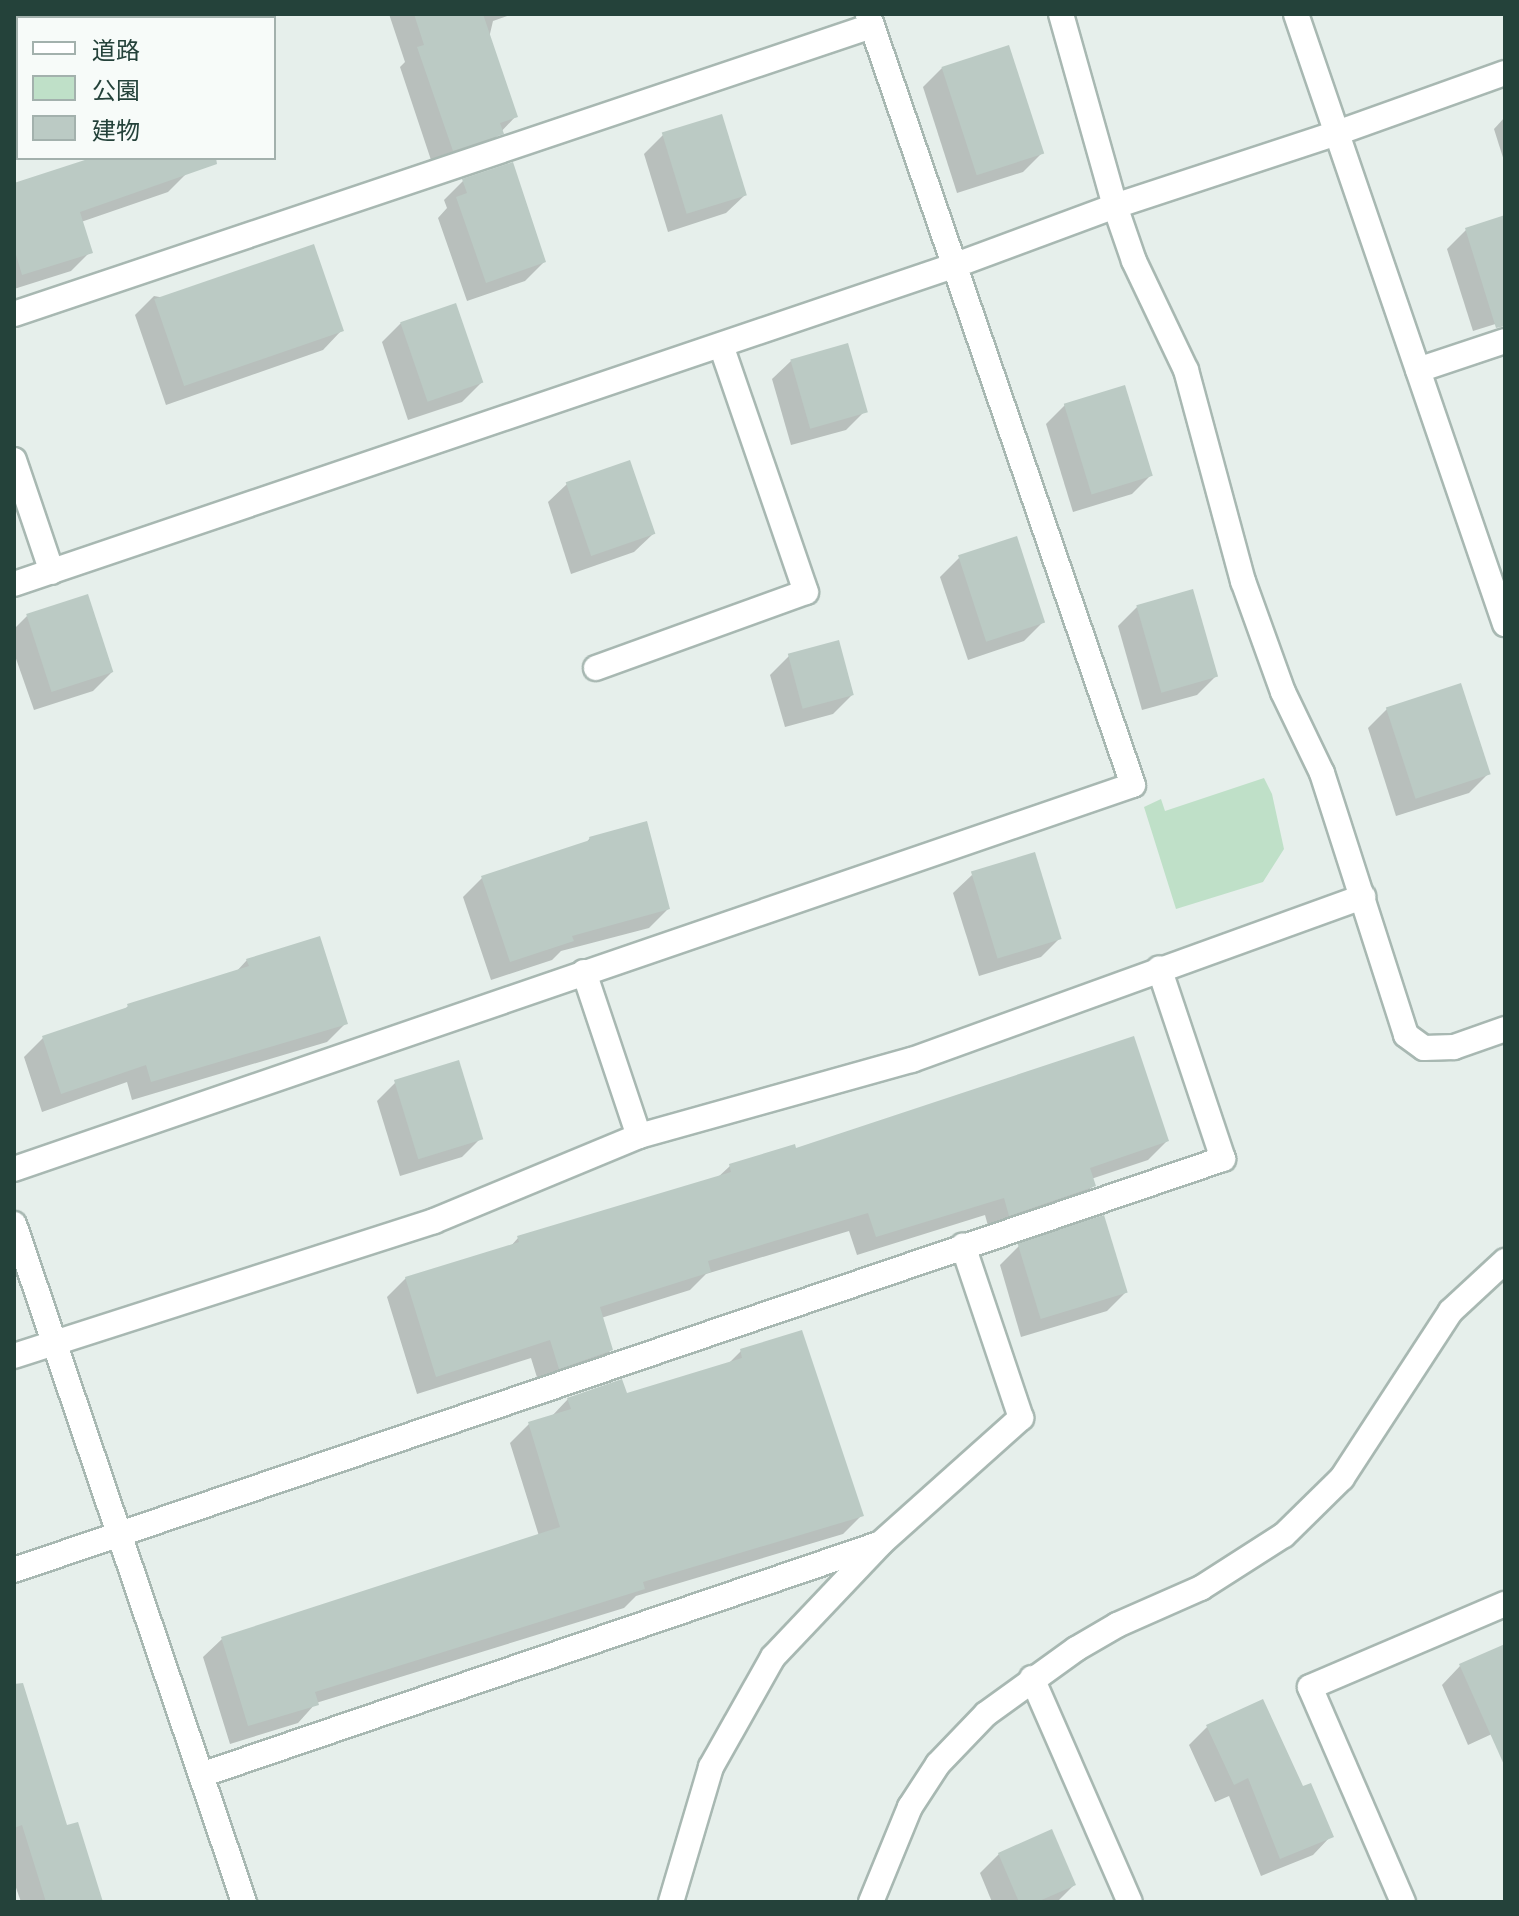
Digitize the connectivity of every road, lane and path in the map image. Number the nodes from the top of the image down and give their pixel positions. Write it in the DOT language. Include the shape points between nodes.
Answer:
graph roads {
  1 [pos="1061,14"];
  2 [pos="1296,14"];
  3 [pos="870,20"];
  4 [pos="1505,73"];
  5 [pos="1337,133"];
  6 [pos="1115,206"];
  7 [pos="953,266"];
  8 [pos="14,314"];
  9 [pos="1505,341"];
  10 [pos="721,345"];
  11 [pos="1418,370"];
  12 [pos="14,460"];
  13 [pos="52,572"];
  14 [pos="14,584"];
  15 [pos="1505,624"];
  16 [pos="596,668"];
  17 [pos="1363,897"];
  18 [pos="1159,968"];
  19 [pos="584,972"];
  20 [pos="1505,1029"];
  21 [pos="639,1136"];
  22 [pos="14,1169"];
  23 [pos="14,1224"];
  24 [pos="963,1246"];
  25 [pos="1505,1261"];
  26 [pos="54,1340"];
  27 [pos="14,1356"];
  28 [pos="117,1534"];
  29 [pos="881,1543"];
  30 [pos="14,1570"];
  31 [pos="1505,1604"];
  32 [pos="1032,1678"];
  33 [pos="201,1775"];
  34 [pos="244,1902"];
  35 [pos="671,1902"];
  36 [pos="871,1902"];
  37 [pos="1130,1902"];
  38 [pos="1403,1902"];
  1 -- 6 [label="street"];
  2 -- 5 [label="street"];
  3 -- 7 [label="street"];
  3 -- 8 [label="street"];
  4 -- 5 [label="street"];
  5 -- 6 [label="street"];
  5 -- 11 [label="street"];
  6 -- 7 [label="street"];
  6 -- 17 [label="street" via="1134,261 1186,370 1243,581 1283,692 1322,773"];
  7 -- 10 [label="street"];
  7 -- 19 [label="street" via="1133,785"];
  9 -- 11 [label="street"];
  10 -- 13 [label="street"];
  10 -- 16 [label="street" via="806,592"];
  11 -- 15 [label="street"];
  12 -- 13 [label="street"];
  13 -- 14 [label="street"];
  17 -- 18 [label="street"];
  17 -- 20 [label="street" via="1406,1035 1424,1048 1454,1047"];
  18 -- 21 [label="street" via="912,1060"];
  18 -- 24 [label="street" via="1223,1159"];
  19 -- 21 [label="street"];
  19 -- 22 [label="street"];
  21 -- 26 [label="street" via="434,1221 226,1291"];
  23 -- 26 [label="street"];
  24 -- 28 [label="street"];
  24 -- 29 [label="street" via="1021,1418"];
  25 -- 32 [label="street" via="1451,1311 1342,1478 1284,1535 1201,1588 1117,1625"];
  26 -- 27 [label="street"];
  26 -- 28 [label="street"];
  28 -- 30 [label="street"];
  28 -- 33 [label="street"];
  29 -- 33 [label="street"];
  29 -- 35 [label="street" via="773,1657 711,1767"];
  31 -- 38 [label="street" via="1310,1687"];
  32 -- 36 [label="street" via="986,1714 938,1764 910,1807"];
  32 -- 37 [label="street"];
  33 -- 34 [label="street"];
}
